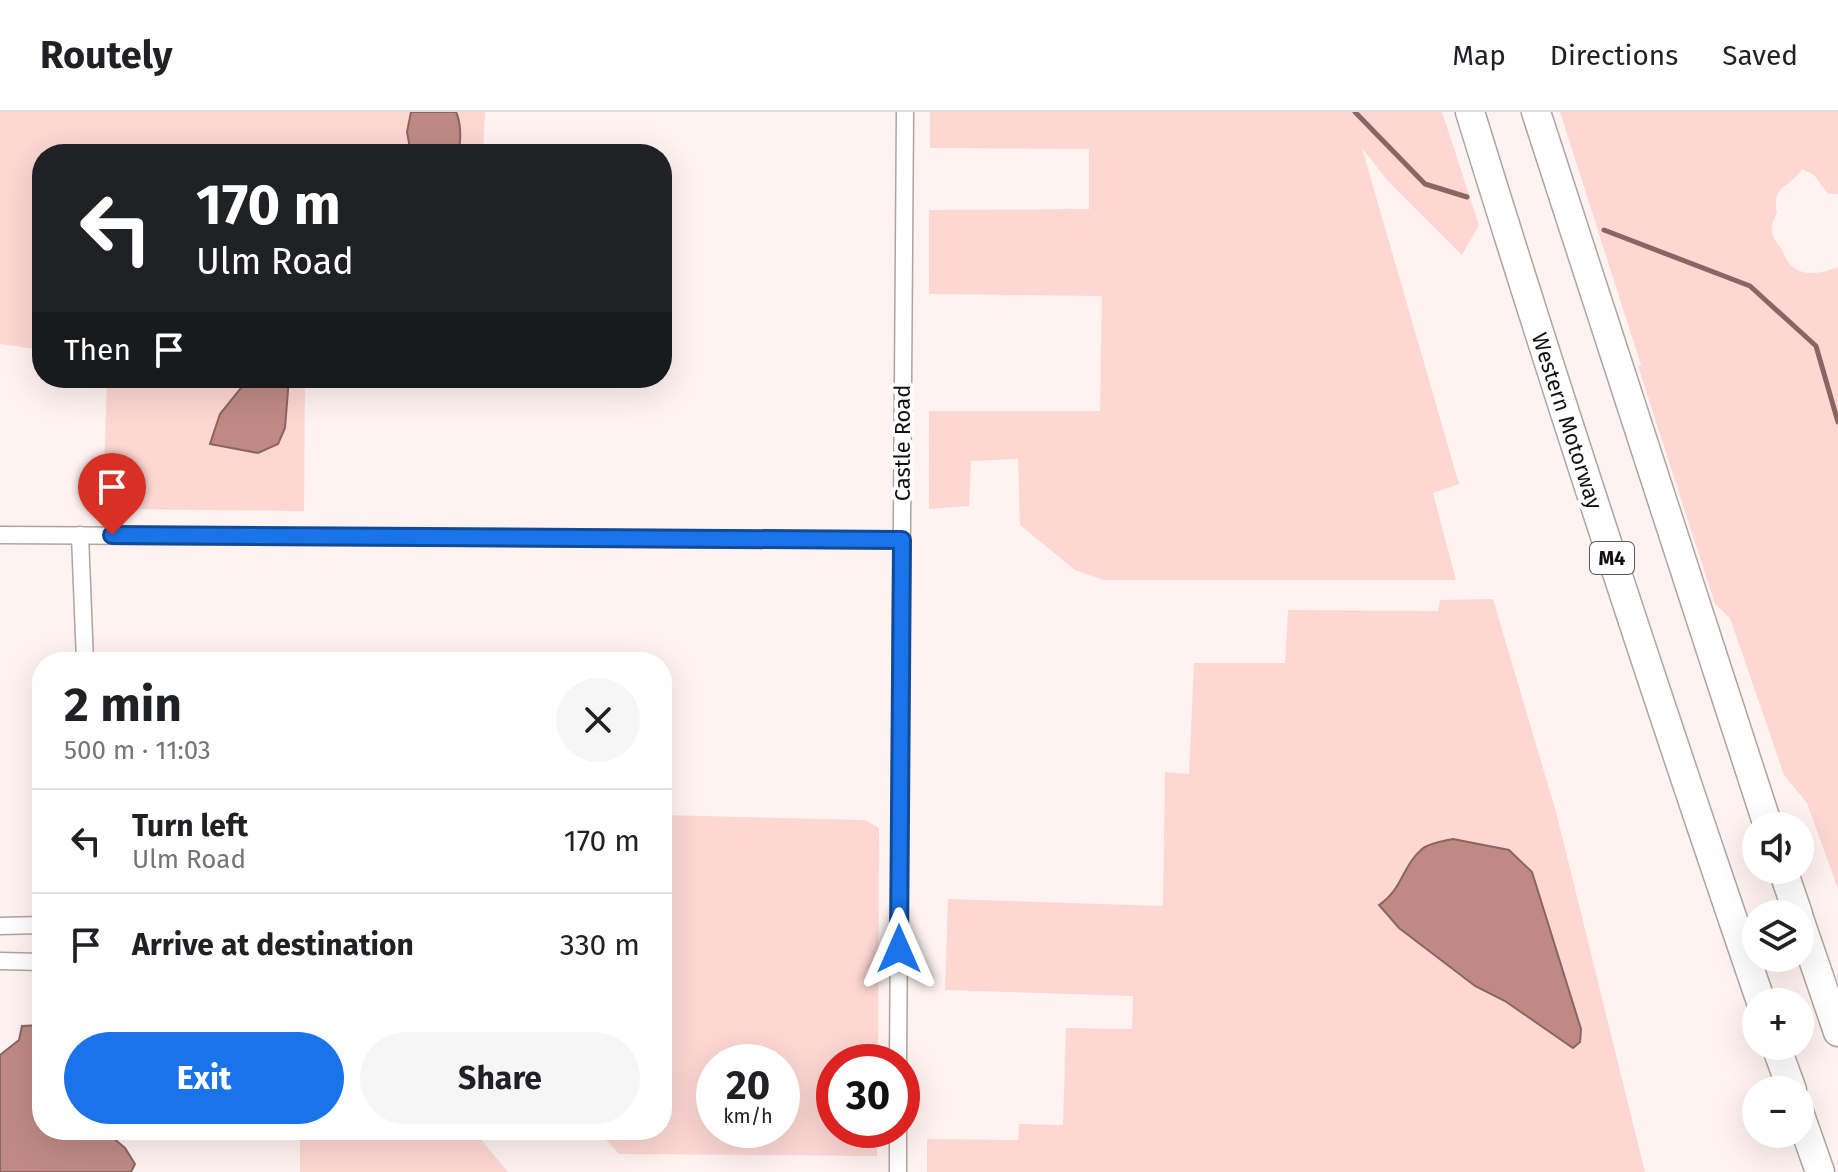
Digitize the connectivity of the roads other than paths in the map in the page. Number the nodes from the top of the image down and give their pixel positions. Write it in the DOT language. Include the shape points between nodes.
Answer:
graph roads {
  1 [pos="905,112"];
  2 [pos="1470,112"];
  3 [pos="1536,112"];
  4 [pos="0,535"];
  5 [pos="80,535"];
  6 [pos="902,540"];
  7 [pos="85,652"];
  8 [pos="1763,812"];
  9 [pos="32,925"];
  10 [pos="0,926"];
  11 [pos="0,961"];
  12 [pos="32,962"];
  13 [pos="1814,962"];
  14 [pos="1756,988"];
  15 [pos="1838,1032"];
  16 [pos="898,1044"];
  17 [pos="898,1148"];
  18 [pos="1812,1148"];
  19 [pos="898,1172"];
  20 [pos="1820,1172"];
  1 -- 6 [label="street, Castle Road"];
  2 -- 14 [label="highway, Western Motorway / M4"];
  3 -- 8 [label="highway"];
  4 -- 5 [label="street"];
  5 -- 6 [label="street"];
  5 -- 7 [label="street"];
  6 -- 16 [label="street, Castle Road"];
  9 -- 10 [label="street"];
  11 -- 12 [label="street"];
  13 -- 15 [label="highway"];
  17 -- 19 [label="street"];
  18 -- 20 [label="highway"];
}
